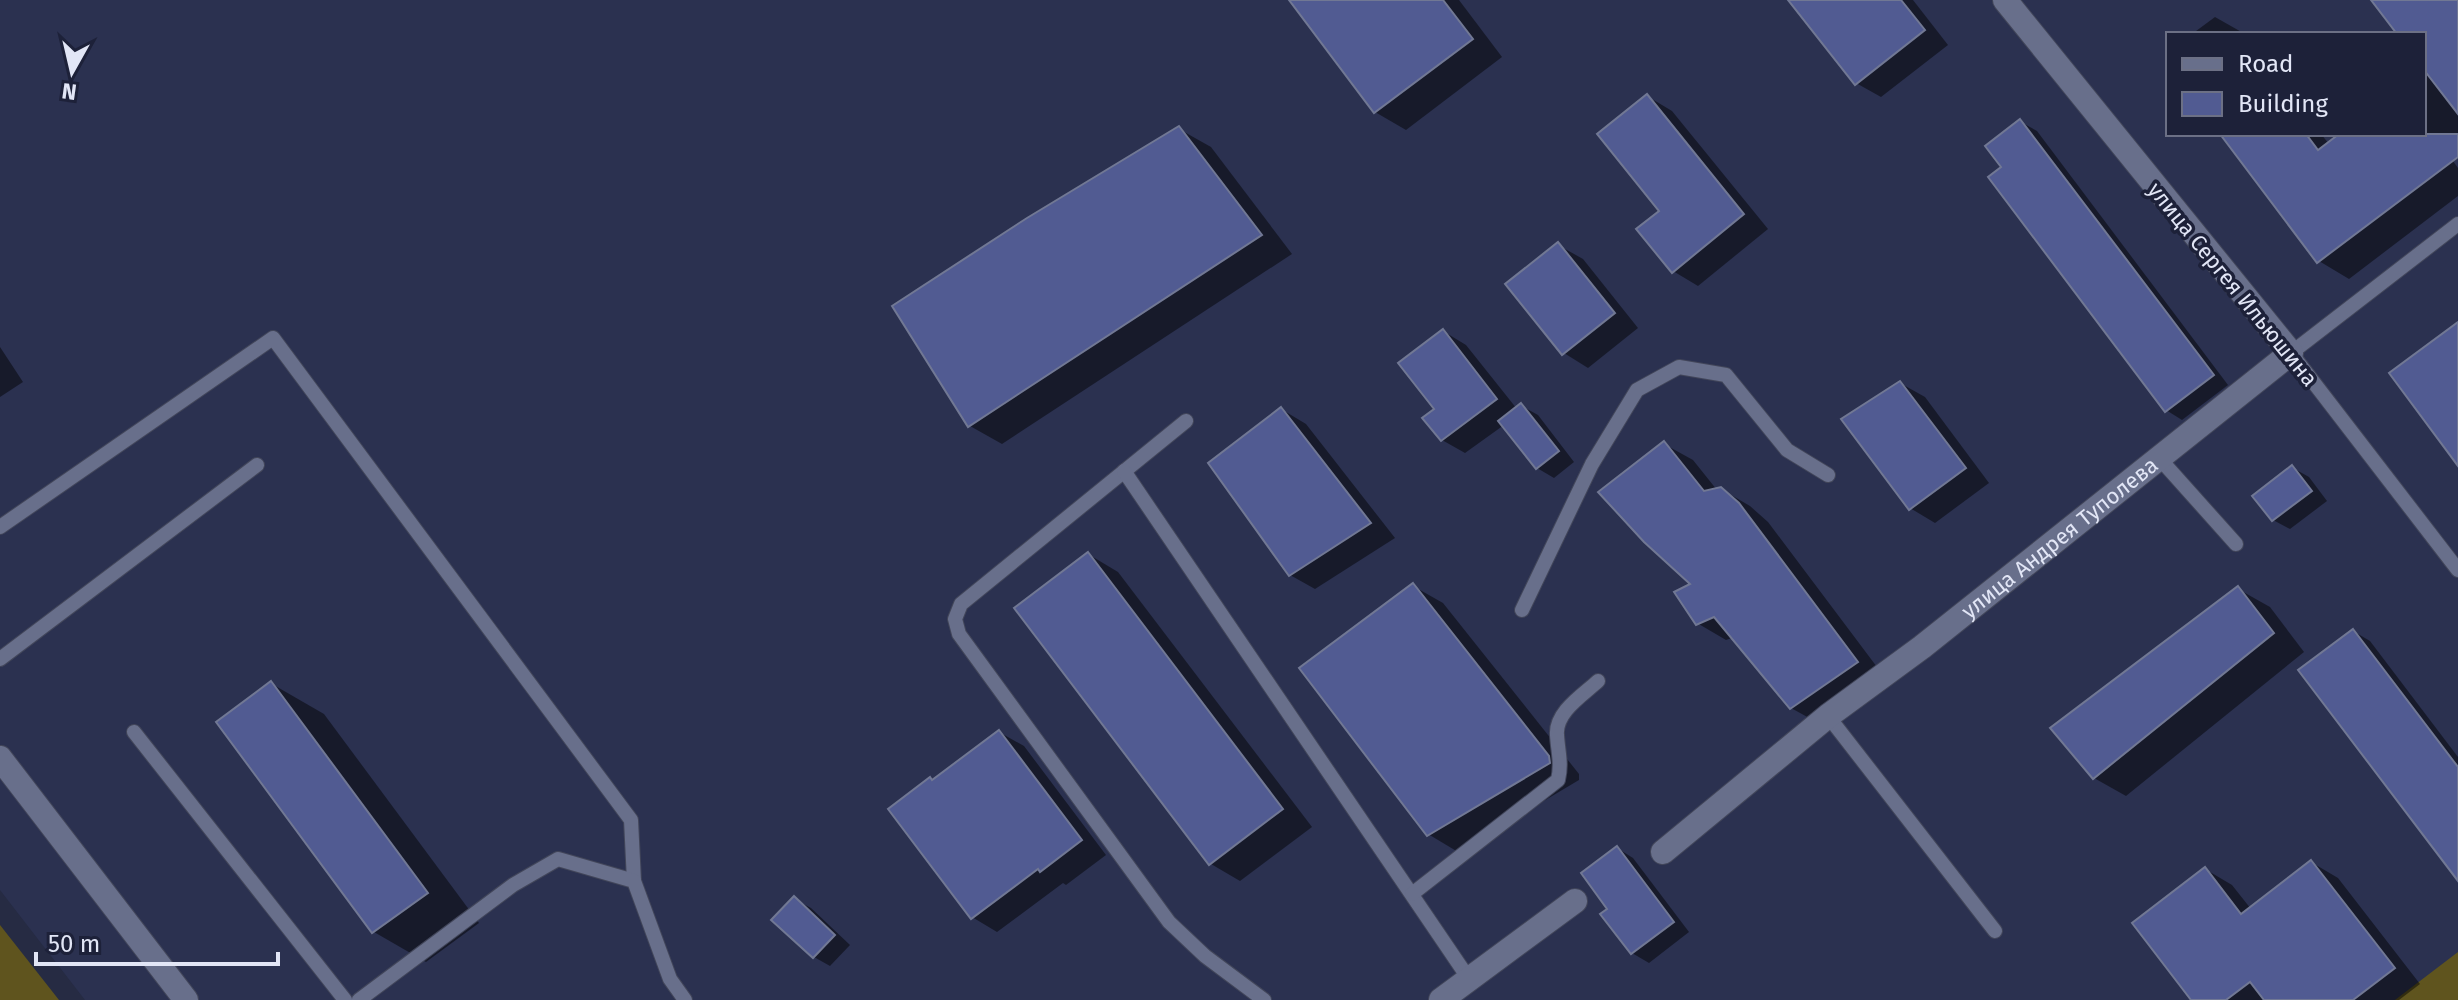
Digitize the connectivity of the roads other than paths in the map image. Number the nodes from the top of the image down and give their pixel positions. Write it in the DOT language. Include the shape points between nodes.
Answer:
graph roads {
  1 [pos="2005,0"];
  2 [pos="2458,224"];
  3 [pos="2291,353"];
  4 [pos="1186,421"];
  5 [pos="2160,459"];
  6 [pos="257,465"];
  7 [pos="1124,471"];
  8 [pos="1828,475"];
  9 [pos="0,527"];
  10 [pos="2236,544"];
  11 [pos="2458,570"];
  12 [pos="1522,610"];
  13 [pos="0,659"];
  14 [pos="1598,681"];
  15 [pos="1828,716"];
  16 [pos="134,732"];
  17 [pos="0,758"];
  18 [pos="1663,852"];
  19 [pos="634,881"];
  20 [pos="1412,894"];
  21 [pos="1575,901"];
  22 [pos="1995,931"];
  23 [pos="1469,979"];
  24 [pos="186,1000"];
  25 [pos="345,1000"];
  26 [pos="359,1000"];
  27 [pos="685,1000"];
  28 [pos="1264,1000"];
  29 [pos="1441,1000"];
  1 -- 3 [label="street, улица Сергея Ильюшина"];
  2 -- 3 [label="lane, улица Андрея Туполева"];
  3 -- 5 [label="street, улица Андрея Туполева"];
  3 -- 11 [label="lane, улица Сергея Ильюшина"];
  4 -- 7 [label="lane"];
  5 -- 10 [label="lane"];
  5 -- 15 [label="street, улица Андрея Туполева"];
  6 -- 13 [label="lane"];
  7 -- 20 [label="lane"];
  7 -- 28 [label="lane" via="961,604 955,619 959,634 1169,922"];
  8 -- 12 [label="lane" via="1787,450 1726,375 1679,367 1637,390 1592,464"];
  9 -- 19 [label="lane" via="273,338 631,820"];
  14 -- 20 [label="lane" via="1559,718 1558,780"];
  15 -- 18 [label="street, улица Андрея Туполева"];
  15 -- 22 [label="lane"];
  16 -- 25 [label="lane"];
  17 -- 24 [label="street"];
  19 -- 26 [label="lane" via="558,859 513,885"];
  19 -- 27 [label="lane" via="670,979"];
  20 -- 23 [label="lane"];
  21 -- 23 [label="street"];
  23 -- 29 [label="street"];
}
